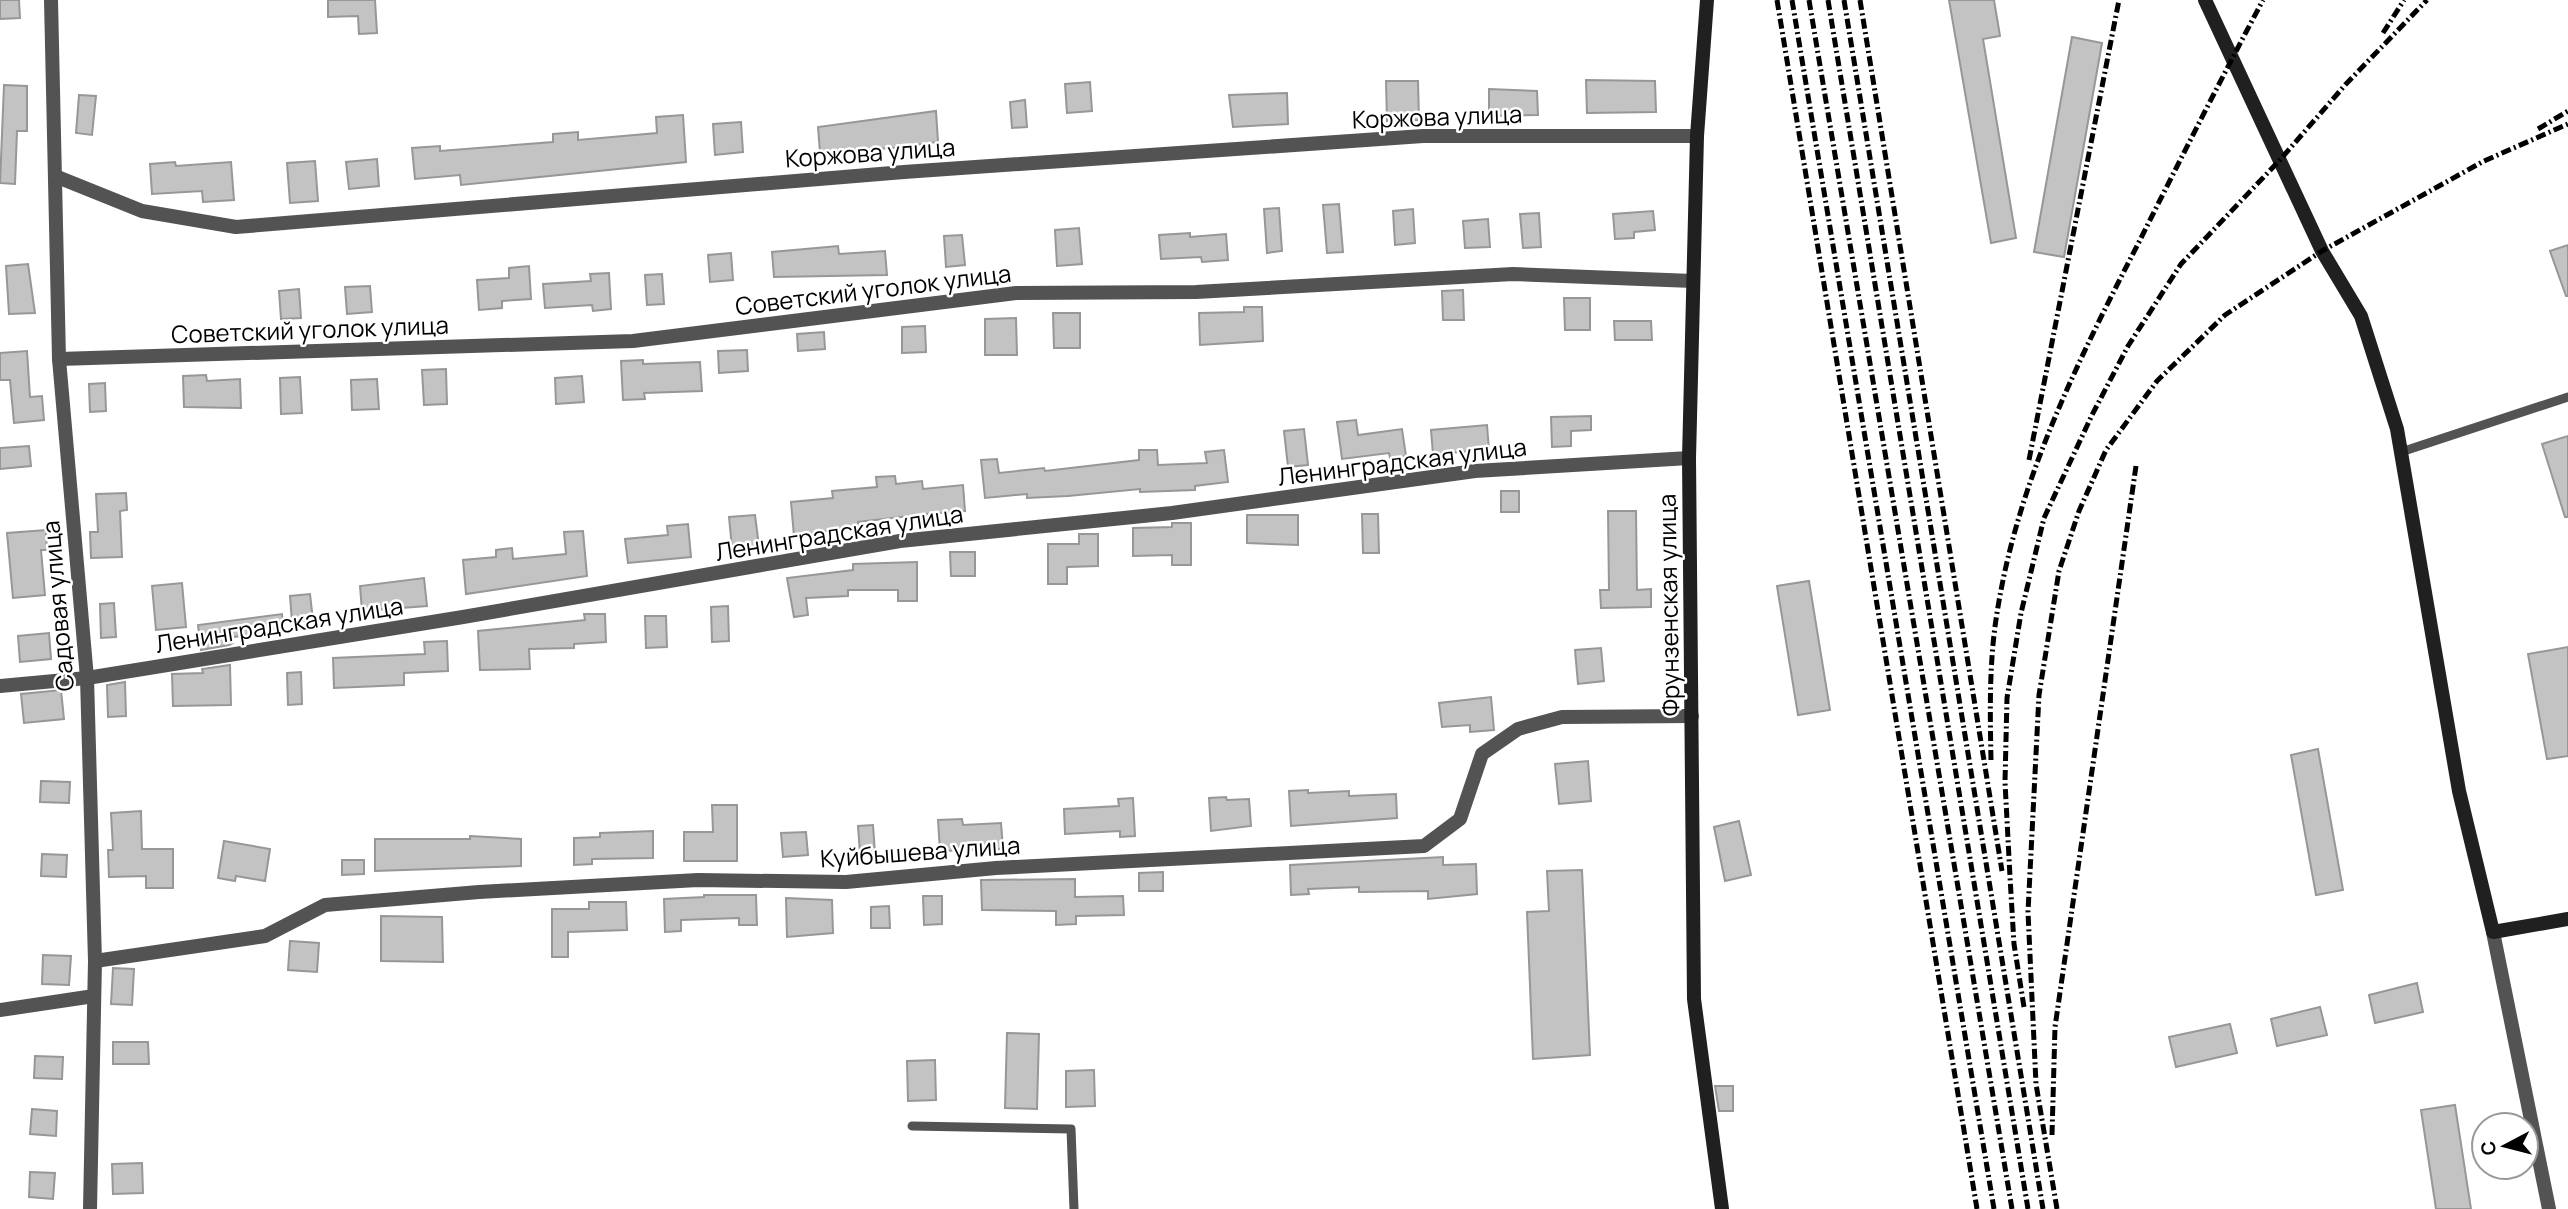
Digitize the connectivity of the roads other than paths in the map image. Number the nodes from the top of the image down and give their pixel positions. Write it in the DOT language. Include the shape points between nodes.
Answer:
graph roads {
  1 [pos="51,0"];
  2 [pos="1707,0"];
  3 [pos="2205,0"];
  4 [pos="1697,136"];
  5 [pos="55,176"];
  6 [pos="1693,281"];
  7 [pos="59,359"];
  8 [pos="2568,397"];
  9 [pos="2400,452"];
  10 [pos="1689,458"];
  11 [pos="88,678"];
  12 [pos="0,686"];
  13 [pos="1692,716"];
  14 [pos="2568,919"];
  15 [pos="2493,932"];
  16 [pos="95,961"];
  17 [pos="93,996"];
  18 [pos="0,1010"];
  19 [pos="912,1126"];
  20 [pos="89,1209"];
  21 [pos="1074,1209"];
  22 [pos="1722,1209"];
  23 [pos="2549,1209"];
  1 -- 5 [label="street, Садовая улица"];
  2 -- 4 [label="street, Фрунзенская улица"];
  3 -- 9 [label="street" via="2317,240 2361,316"];
  4 -- 5 [label="street, Коржова улица" via="1423,136 755,183 236,227 142,211"];
  4 -- 6 [label="street, Фрунзенская улица"];
  5 -- 7 [label="street, Садовая улица"];
  6 -- 7 [label="street, Советский уголок улица" via="1513,274 1196,292 1016,293 632,341"];
  6 -- 10 [label="street, Фрунзенская улица"];
  7 -- 11 [label="street, Садовая улица"];
  8 -- 9 [label="lane"];
  9 -- 15 [label="street" via="2459,791"];
  10 -- 11 [label="street, Ленинградская улица" via="1475,471 1172,513 900,541"];
  10 -- 13 [label="street, Фрунзенская улица"];
  11 -- 12 [label="street, Ленинградская улица"];
  11 -- 16 [label="street, Садовая улица"];
  13 -- 16 [label="street, Куйбышева улица" via="1562,717 1518,729 1482,754 1460,819 1424,846 996,868 846,882 698,880 351,902 325,905 265,936"];
  13 -- 22 [label="street, Фрунзенская улица" via="1694,999"];
  14 -- 15 [label="street"];
  15 -- 23 [label="street"];
  16 -- 17 [label="street, Садовая улица"];
  17 -- 18 [label="street"];
  17 -- 20 [label="street, Садовая улица"];
  19 -- 21 [label="lane" via="1071,1129"];
}
